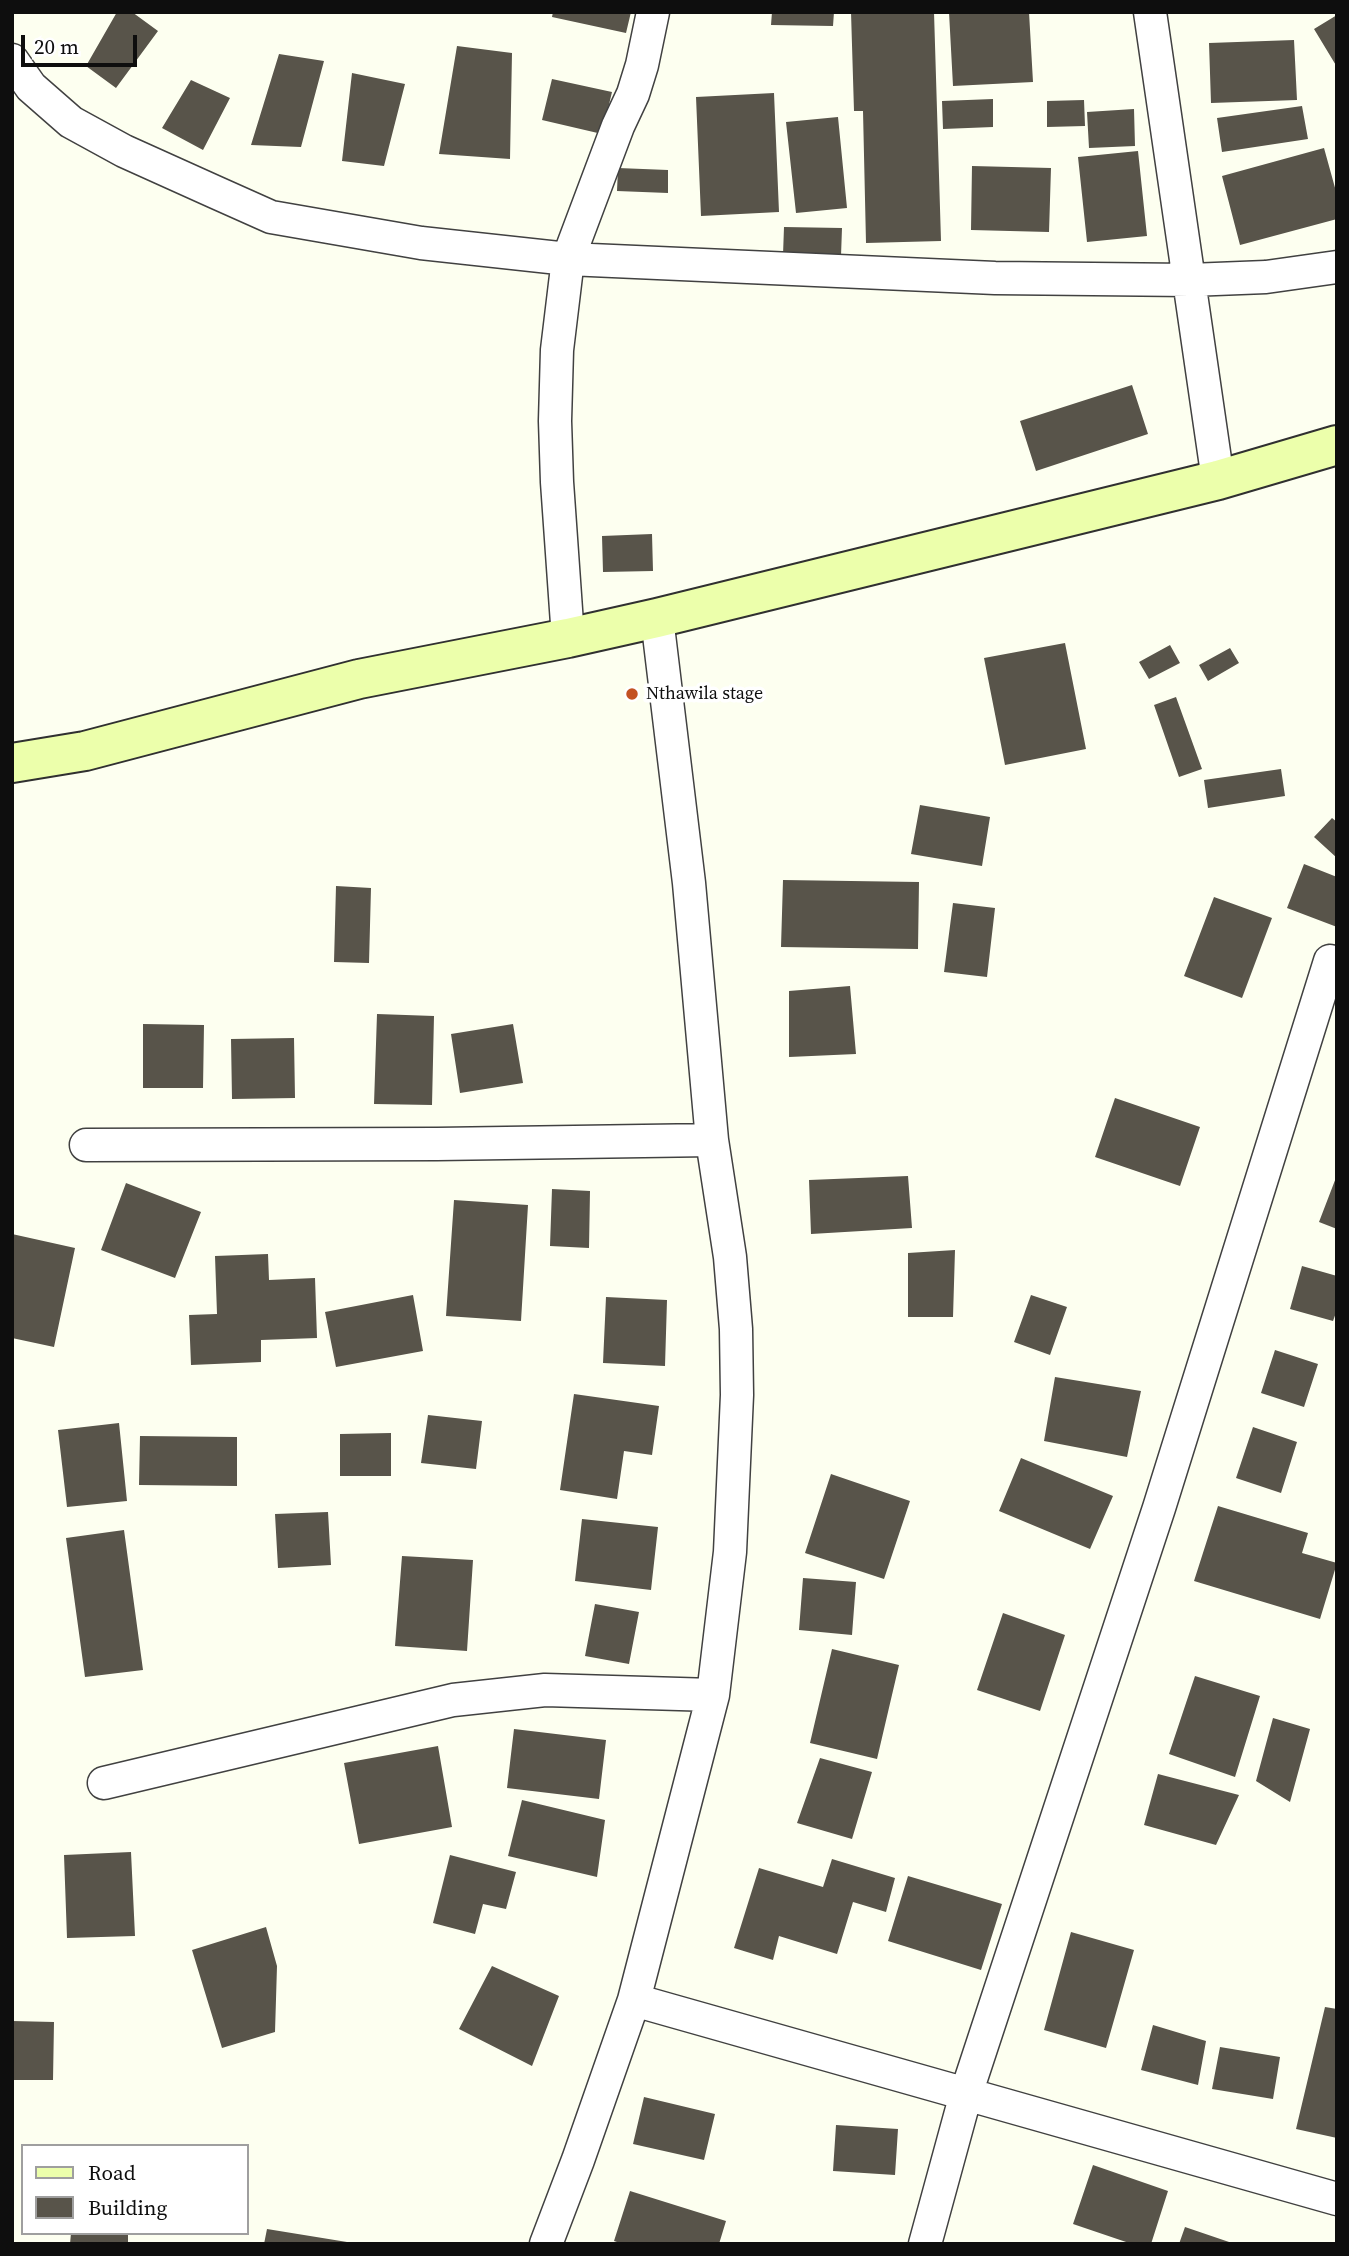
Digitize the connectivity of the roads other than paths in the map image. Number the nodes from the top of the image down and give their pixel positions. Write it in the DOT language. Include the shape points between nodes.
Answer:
graph roads {
  1 [pos="653,12"];
  2 [pos="1150,12"];
  3 [pos="12,60"];
  4 [pos="568,259"];
  5 [pos="1337,267"];
  6 [pos="1190,280"];
  7 [pos="1337,445"];
  8 [pos="1218,480"];
  9 [pos="657,618"];
  10 [pos="568,638"];
  11 [pos="12,763"];
  12 [pos="1330,961"];
  13 [pos="712,1140"];
  14 [pos="86,1144"];
  15 [pos="713,1695"];
  16 [pos="104,1783"];
  17 [pos="634,2000"];
  18 [pos="965,2094"];
  19 [pos="1337,2199"];
  20 [pos="546,2244"];
  21 [pos="925,2244"];
  1 -- 4 [label="street" via="633,94"];
  2 -- 6 [label="street"];
  3 -- 4 [label="street" via="31,87 71,122 271,217 421,243"];
  4 -- 6 [label="street" via="995,278"];
  4 -- 10 [label="street" via="557,349 555,421"];
  5 -- 6 [label="street"];
  6 -- 8 [label="street"];
  7 -- 8 [label="main road"];
  8 -- 9 [label="main road"];
  9 -- 10 [label="main road"];
  9 -- 13 [label="street" via="689,883"];
  10 -- 11 [label="main road" via="359,680 85,751"];
  12 -- 18 [label="street" via="1159,1508"];
  13 -- 14 [label="street"];
  13 -- 15 [label="street" via="730,1257 737,1395 730,1552"];
  15 -- 16 [label="street" via="545,1690 453,1700"];
  15 -- 17 [label="street"];
  17 -- 18 [label="street"];
  17 -- 20 [label="street"];
  18 -- 19 [label="street"];
  18 -- 21 [label="street"];
}
